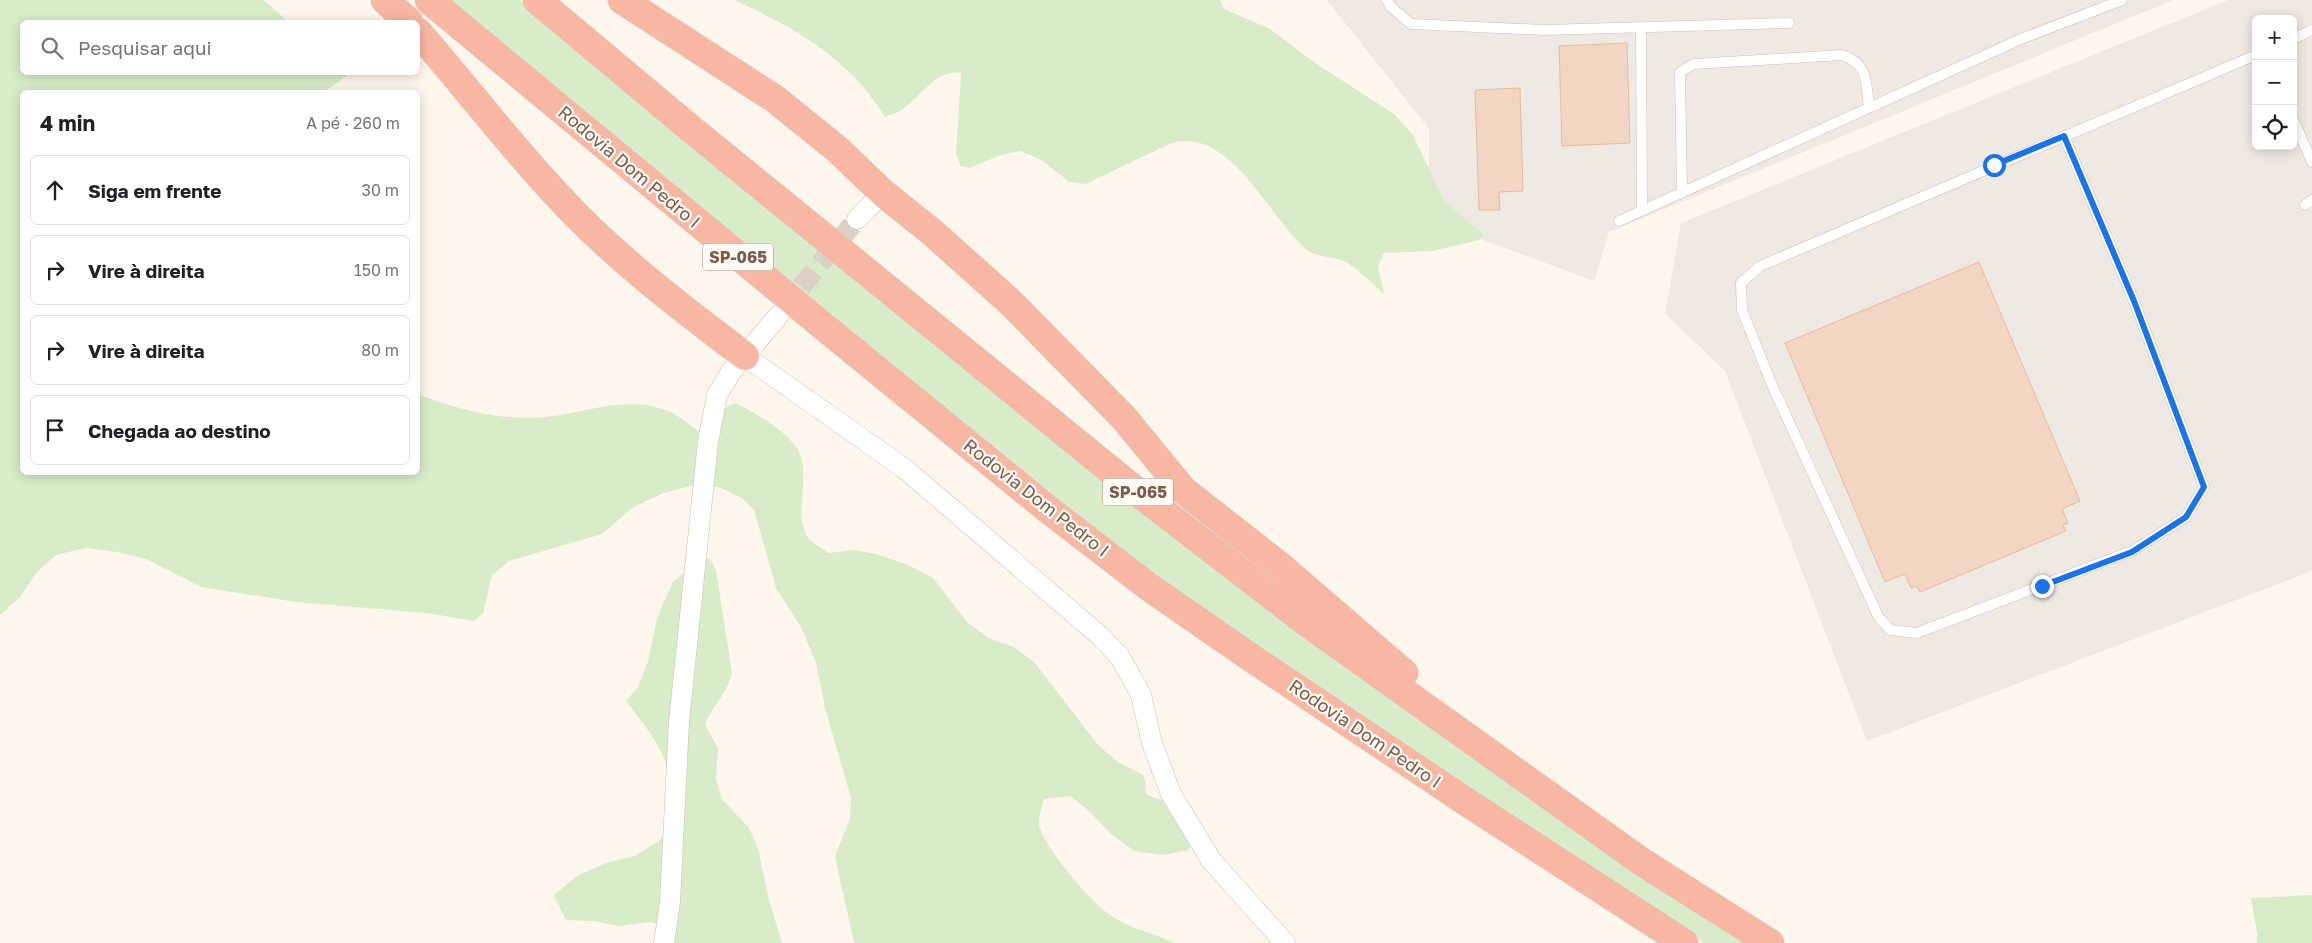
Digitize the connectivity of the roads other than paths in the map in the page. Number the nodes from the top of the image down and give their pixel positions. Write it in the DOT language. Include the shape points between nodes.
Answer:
graph roads {
  1 [pos="385,0"];
  2 [pos="428,0"];
  3 [pos="537,0"];
  4 [pos="622,0"];
  5 [pos="1387,0"];
  6 [pos="2122,0"];
  7 [pos="2102,4"];
  8 [pos="407,20"];
  9 [pos="1789,23"];
  10 [pos="1641,28"];
  11 [pos="2312,30"];
  12 [pos="420,34"];
  13 [pos="2297,37"];
  14 [pos="2252,57"];
  15 [pos="1869,108"];
  16 [pos="2297,128"];
  17 [pos="2064,136"];
  18 [pos="2312,162"];
  19 [pos="1682,192"];
  20 [pos="883,193"];
  21 [pos="1642,210"];
  22 [pos="857,219"];
  23 [pos="1619,221"];
  24 [pos="778,316"];
  25 [pos="745,356"];
  26 [pos="1642,862"];
  27 [pos="664,943"];
  28 [pos="1285,943"];
  29 [pos="1684,943"];
  30 [pos="1770,943"];
  1 -- 8 [label="highway"];
  2 -- 29 [label="highway, Rodovia Dom Pedro I / SP-065" via="838,339 1149,587 1457,796"];
  3 -- 26 [label="highway, SP-065" via="690,129 1140,494 1302,619"];
  4 -- 20 [label="highway" via="775,99 837,149"];
  5 -- 10 [label="lane" via="1411,24 1545,30"];
  6 -- 7 [label="lane"];
  7 -- 15 [label="lane"];
  9 -- 10 [label="lane"];
  10 -- 21 [label="lane"];
  11 -- 13 [label="lane"];
  12 -- 25 [label="highway" via="558,197 678,306"];
  14 -- 17 [label="lane"];
  15 -- 19 [label="lane"];
  15 -- 19 [label="lane" via="1864,69 1854,59 1842,55 1686,67 1680,72"];
  16 -- 18 [label="lane"];
  17 -- 17 [label="lane" via="1760,266 1741,283 1742,310 1772,385 1878,616 1890,630 1916,633 2132,552 2186,517 2204,487 2134,301"];
  19 -- 21 [label="lane"];
  20 -- 22 [label="street"];
  20 -- 26 [label="highway" via="1010,302 1124,418 1183,490 1280,566 1406,674"];
  21 -- 23 [label="lane"];
  24 -- 25 [label="street"];
  25 -- 27 [label="street" via="717,395 708,442 679,722 670,902"];
  25 -- 28 [label="street" via="905,469 1099,635 1120,657 1140,695 1152,743 1171,794 1211,860"];
  26 -- 30 [label="highway, SP-065"];
}
